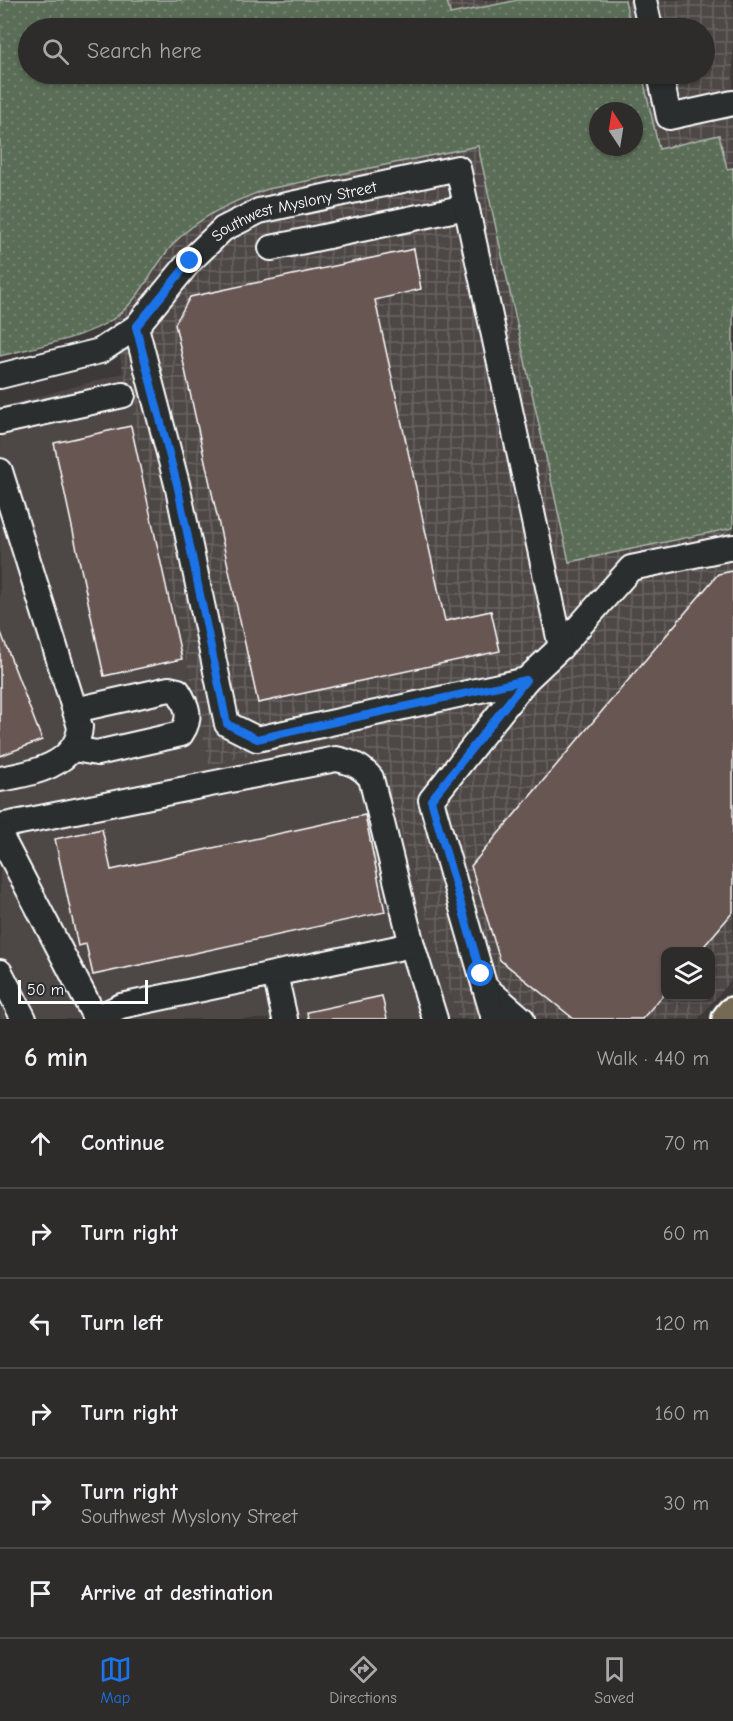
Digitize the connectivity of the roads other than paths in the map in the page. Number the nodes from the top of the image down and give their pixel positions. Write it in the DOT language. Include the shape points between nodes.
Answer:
graph roads {
  1 [pos="644,0"];
  2 [pos="648,18"];
  3 [pos="662,84"];
  4 [pos="733,103"];
  5 [pos="466,207"];
  6 [pos="271,248"];
  7 [pos="136,327"];
  8 [pos="0,376"];
  9 [pos="123,395"];
  10 [pos="0,422"];
  11 [pos="0,471"];
  12 [pos="733,547"];
  13 [pos="561,646"];
  14 [pos="526,680"];
  15 [pos="75,710"];
  16 [pos="74,748"];
  17 [pos="0,779"];
  18 [pos="0,826"];
  19 [pos="0,836"];
  20 [pos="412,945"];
  21 [pos="0,972"];
  22 [pos="276,974"];
  23 [pos="485,987"];
  24 [pos="733,1014"];
  25 [pos="24,1019"];
  26 [pos="95,1019"];
  27 [pos="285,1019"];
  28 [pos="435,1019"];
  29 [pos="494,1019"];
  30 [pos="522,1019"];
  31 [pos="729,1019"];
  1 -- 2 [label="street"];
  3 -- 4 [label="street" via="669,117"];
  5 -- 6 [label="street"];
  5 -- 7 [label="street, Southwest Myslony Street" via="458,168 259,211 223,229 190,261"];
  5 -- 13 [label="street"];
  7 -- 8 [label="street, Southwest Myslony Street" via="100,351"];
  7 -- 14 [label="street" via="177,484 227,724 257,739"];
  9 -- 10 [label="street"];
  11 -- 15 [label="street"];
  12 -- 13 [label="street" via="631,568"];
  13 -- 14 [label="street"];
  14 -- 23 [label="street" via="431,800"];
  15 -- 16 [label="street" via="80,727"];
  15 -- 16 [label="street" via="169,689 178,691 188,716 181,734 97,753"];
  16 -- 17 [label="street" via="52,765"];
  18 -- 20 [label="street" via="336,759 350,762 371,778"];
  19 -- 26 [label="street"];
  20 -- 22 [label="street"];
  20 -- 28 [label="street"];
  21 -- 25 [label="street"];
  22 -- 26 [label="street" via="121,1006"];
  22 -- 27 [label="street"];
  23 -- 29 [label="street"];
  23 -- 30 [label="street"];
  24 -- 31 [label="highway"];
}
